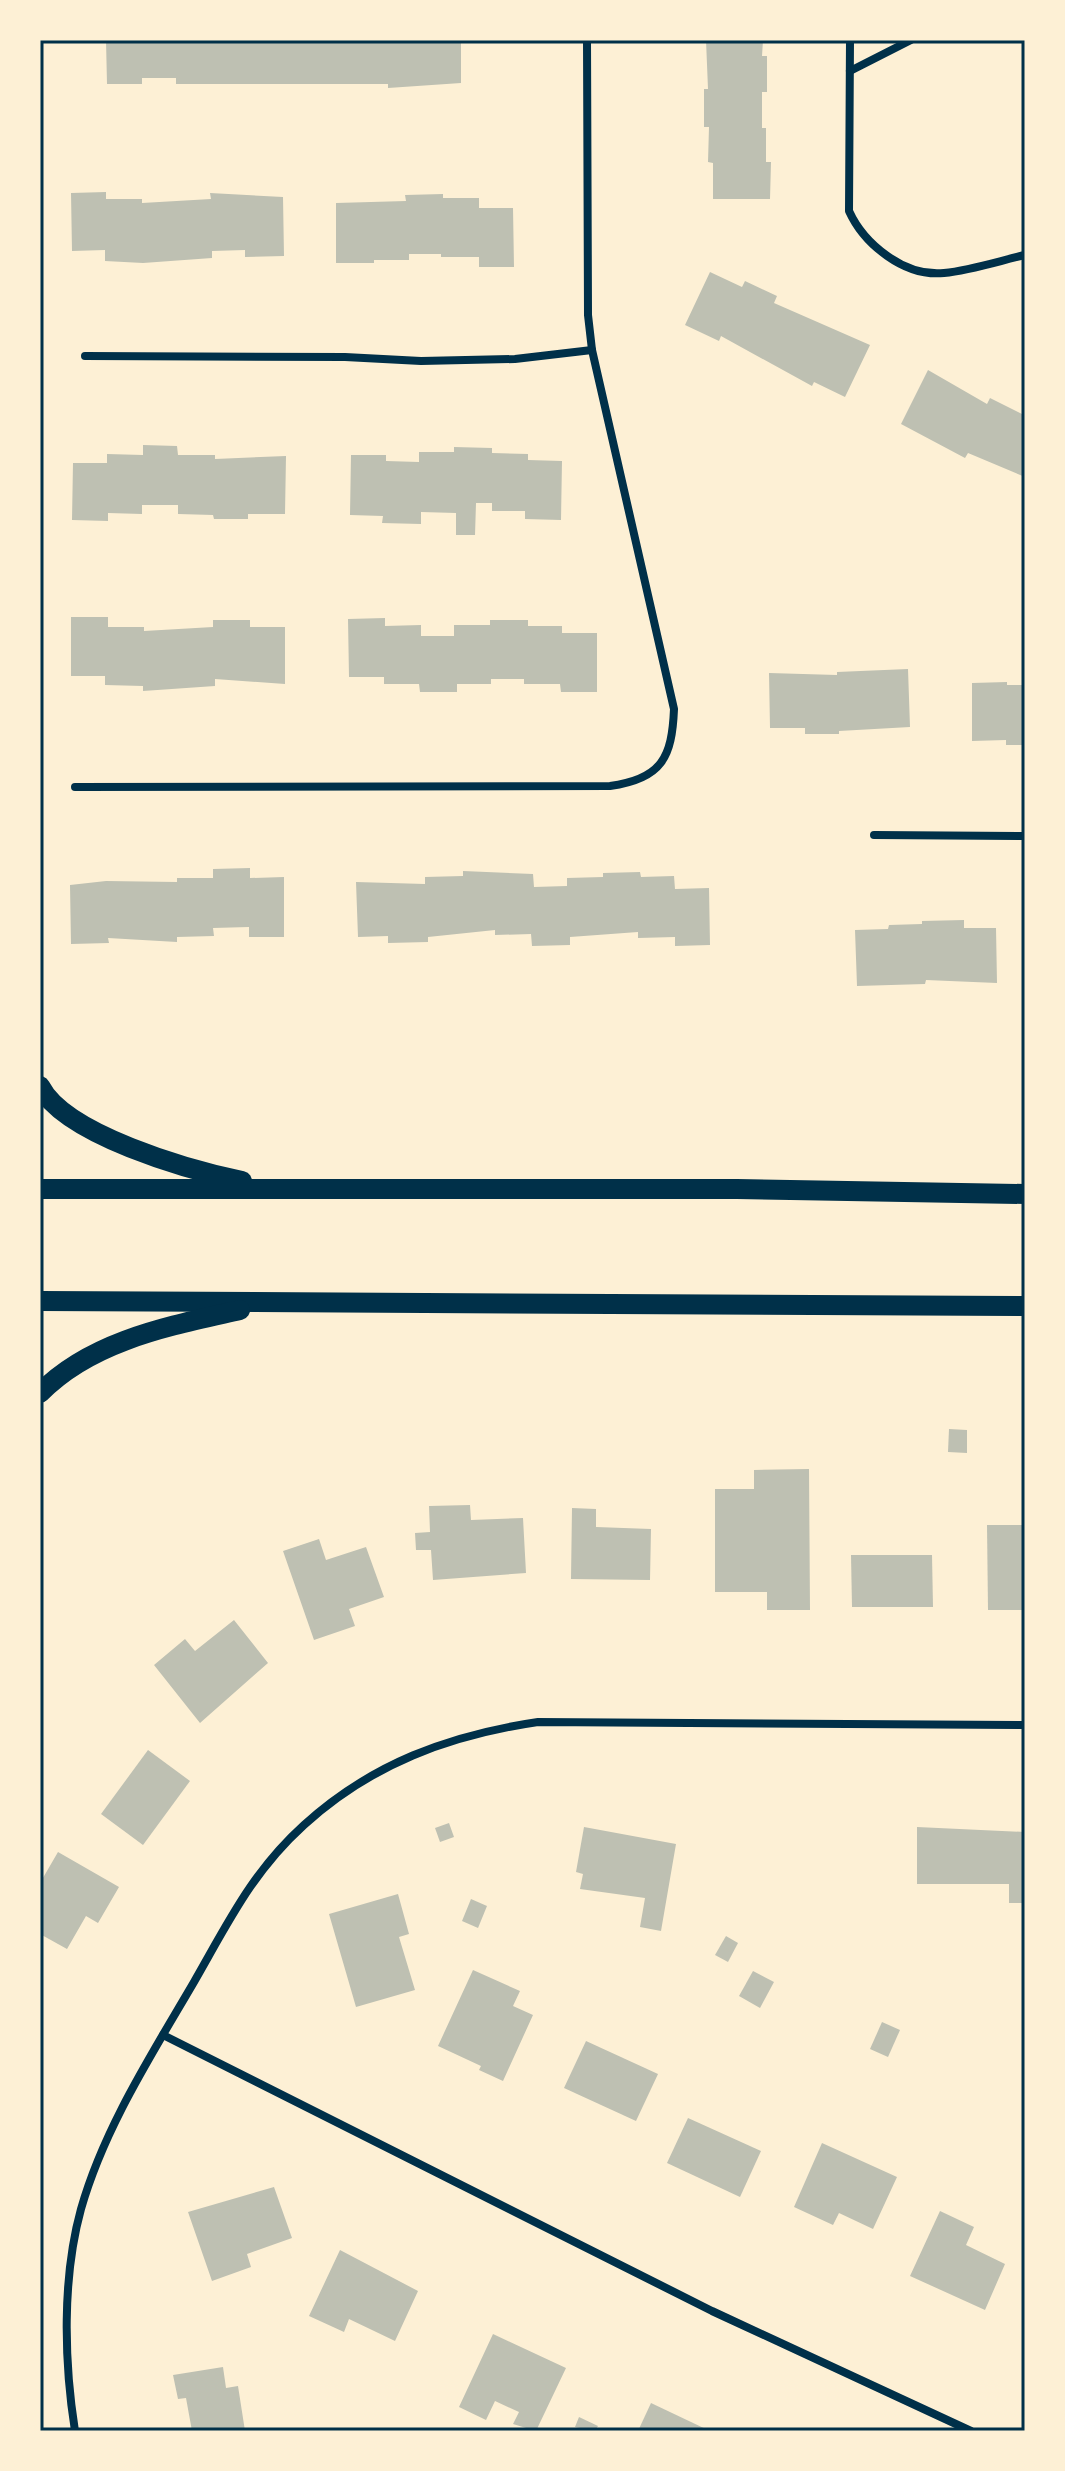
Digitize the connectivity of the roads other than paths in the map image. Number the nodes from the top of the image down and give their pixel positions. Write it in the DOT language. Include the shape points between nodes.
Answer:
graph roads {
  1 [pos="587,40"];
  2 [pos="850,40"];
  3 [pos="911,40"];
  4 [pos="850,71"];
  5 [pos="1025,255"];
  6 [pos="592,350"];
  7 [pos="85,356"];
  8 [pos="75,787"];
  9 [pos="874,835"];
  10 [pos="1025,836"];
  11 [pos="40,1086"];
  12 [pos="40,1189"];
  13 [pos="281,1190"];
  14 [pos="1025,1194"];
  15 [pos="40,1301"];
  16 [pos="275,1303"];
  17 [pos="1025,1306"];
  18 [pos="40,1393"];
  19 [pos="1025,1725"];
  20 [pos="163,2035"];
  21 [pos="75,2431"];
  22 [pos="971,2431"];
  1 -- 6 [label="street"];
  2 -- 4 [label="street"];
  3 -- 4 [label="street"];
  4 -- 5 [label="street" via="849,211 870,245 910,267 941,273"];
  6 -- 7 [label="street" via="515,359 421,361"];
  6 -- 8 [label="street" via="674,709 673,742 666,760 643,776 610,786"];
  9 -- 10 [label="street"];
  11 -- 13 [label="main road" via="67,1117 139,1151"];
  12 -- 13 [label="main road"];
  13 -- 14 [label="main road"];
  15 -- 16 [label="main road"];
  16 -- 17 [label="main road"];
  16 -- 18 [label="main road" via="165,1327 93,1354"];
  19 -- 20 [label="street" via="538,1722 480,1730 424,1749 357,1785 305,1824 260,1869"];
  20 -- 21 [label="street" via="106,2143 74,2239 67,2321"];
  20 -- 22 [label="street" via="712,2311"];
}
